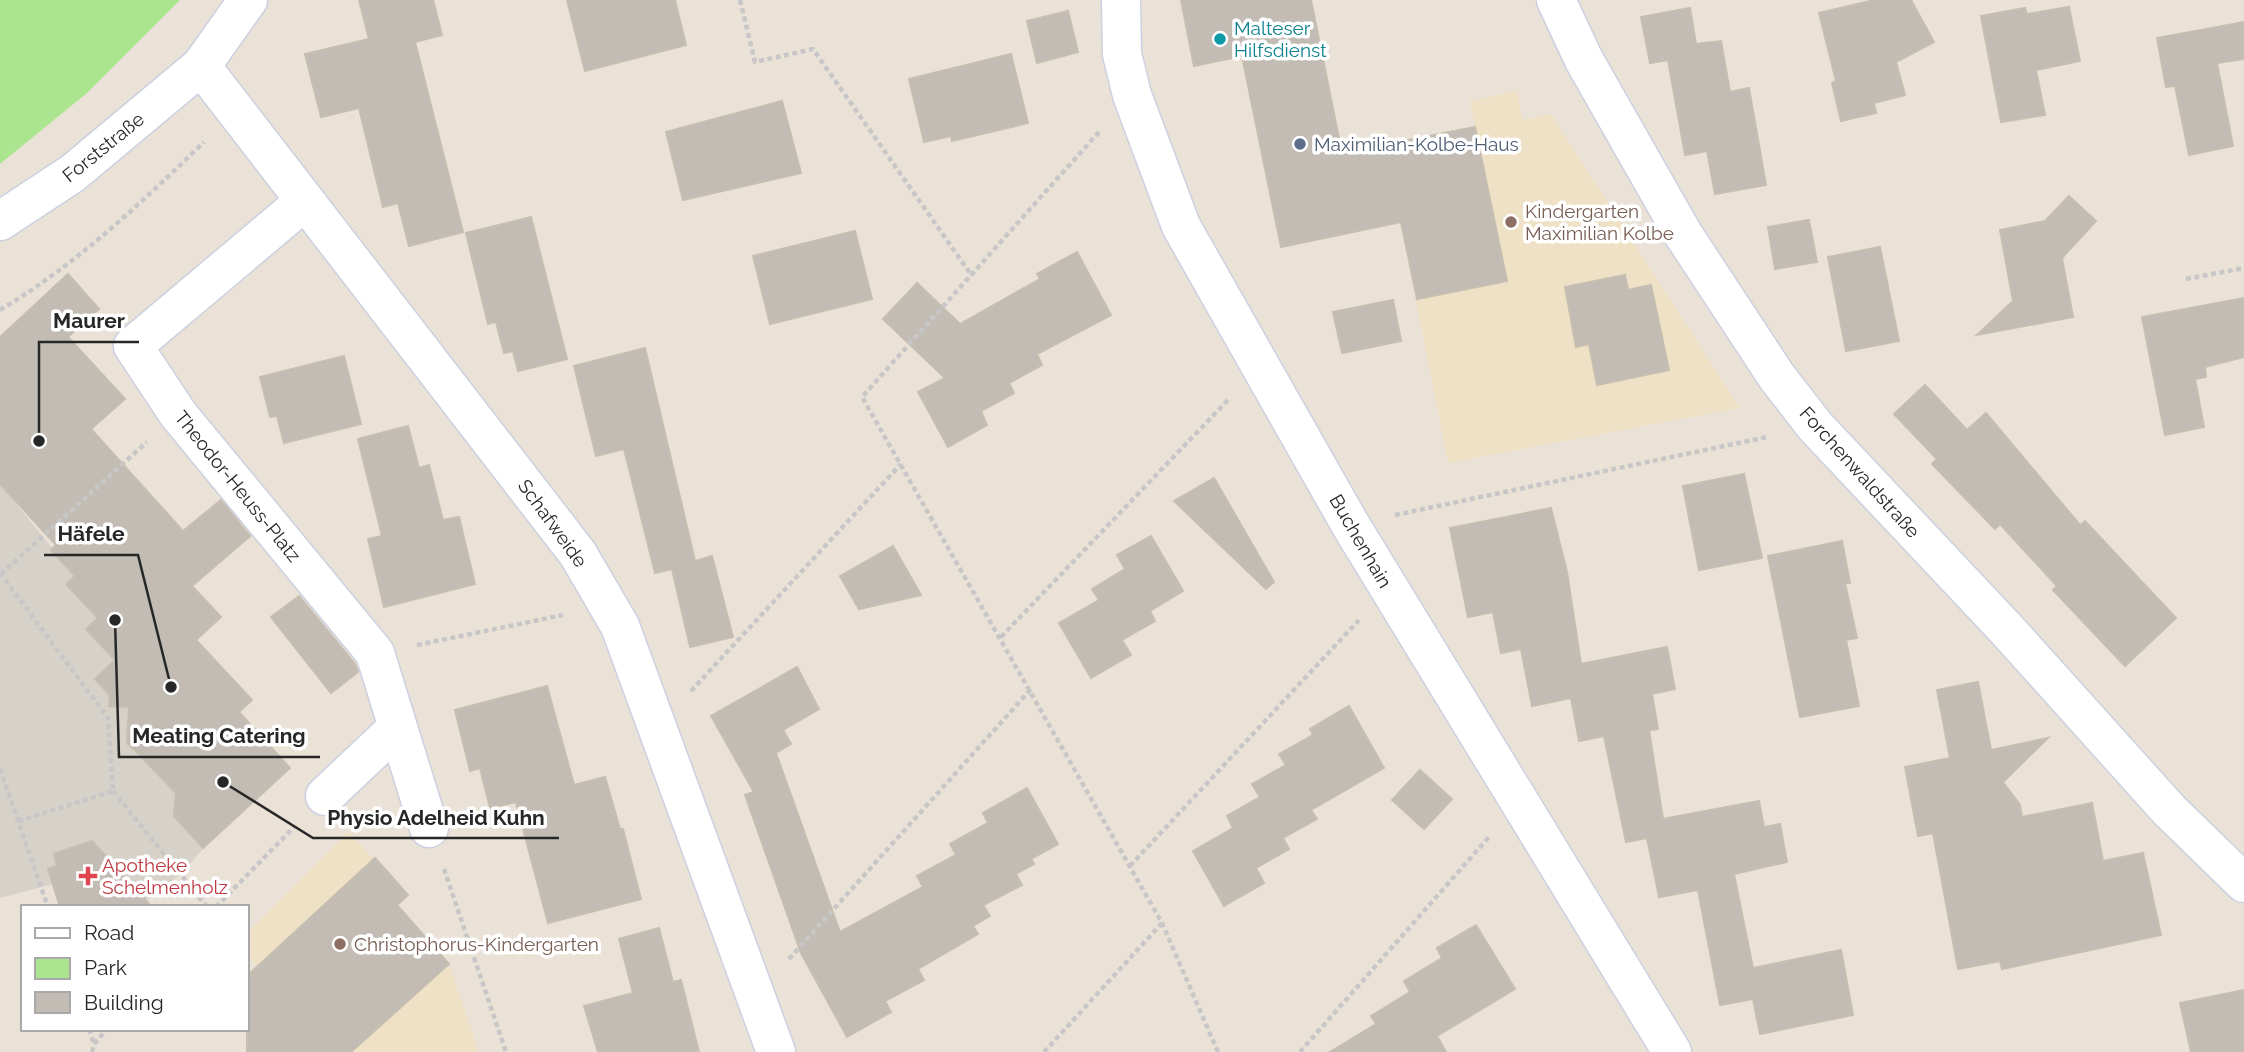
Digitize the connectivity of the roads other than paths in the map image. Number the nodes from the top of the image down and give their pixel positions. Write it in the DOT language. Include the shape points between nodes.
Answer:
graph roads {
  1 [pos="248,0"];
  2 [pos="1121,0"];
  3 [pos="1556,0"];
  4 [pos="201,66"];
  5 [pos="305,201"];
  6 [pos="0,221"];
  7 [pos="397,728"];
  8 [pos="325,796"];
  9 [pos="429,828"];
  10 [pos="2244,883"];
  11 [pos="776,1052"];
  12 [pos="1672,1052"];
  1 -- 4 [label="street, Forststraße"];
  2 -- 12 [label="street, Buchenhain" via="1122,54 1132,95 1181,226 1388,589"];
  3 -- 10 [label="street, Forchenwaldstraße" via="1584,60 1683,234 1777,377 1815,426 2169,810"];
  4 -- 5 [label="street, Schafweide"];
  4 -- 6 [label="street, Forststraße" via="72,173"];
  5 -- 7 [label="street, Theodor-Heuss-Platz" via="133,346 178,414 375,653"];
  5 -- 11 [label="street, Schafweide" via="578,554 620,626"];
  7 -- 8 [label="street"];
  7 -- 9 [label="street, Theodor-Heuss-Platz"];
}
